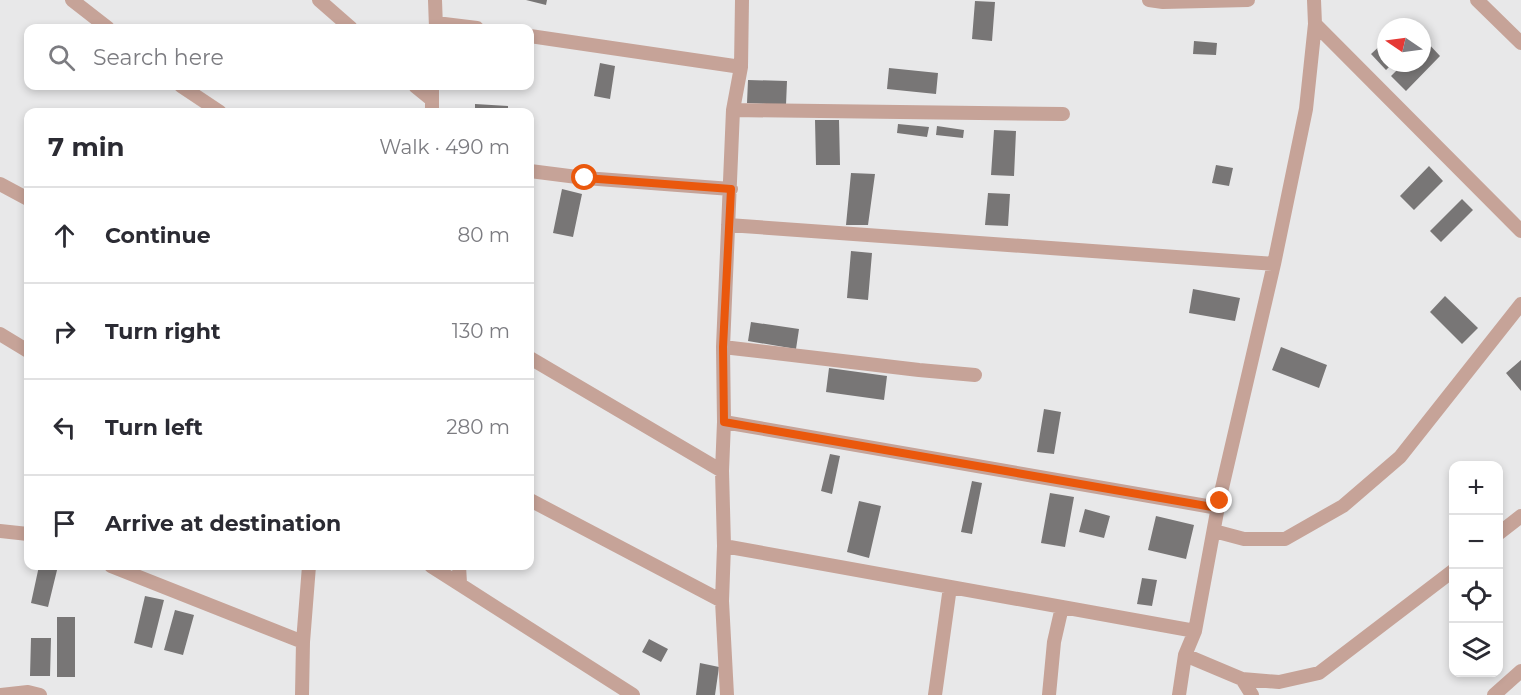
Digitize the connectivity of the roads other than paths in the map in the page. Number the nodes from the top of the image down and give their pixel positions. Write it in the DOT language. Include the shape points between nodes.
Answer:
graph roads {
  1 [pos="72,0"];
  2 [pos="319,0"];
  3 [pos="435,0"];
  4 [pos="742,0"];
  5 [pos="1149,0"];
  6 [pos="1248,0"];
  7 [pos="1314,0"];
  8 [pos="1477,0"];
  9 [pos="103,24"];
  10 [pos="346,24"];
  11 [pos="436,24"];
  12 [pos="1315,24"];
  13 [pos="534,37"];
  14 [pos="1521,43"];
  15 [pos="741,67"];
  16 [pos="188,90"];
  17 [pos="214,108"];
  18 [pos="733,111"];
  19 [pos="1063,114"];
  20 [pos="534,172"];
  21 [pos="0,184"];
  22 [pos="731,189"];
  23 [pos="24,197"];
  24 [pos="728,225"];
  25 [pos="1521,231"];
  26 [pos="1274,264"];
  27 [pos="1521,304"];
  28 [pos="0,334"];
  29 [pos="723,347"];
  30 [pos="24,349"];
  31 [pos="534,360"];
  32 [pos="975,375"];
  33 [pos="724,422"];
  34 [pos="722,471"];
  35 [pos="534,502"];
  36 [pos="1218,508"];
  37 [pos="1521,516"];
  38 [pos="1503,530"];
  39 [pos="0,531"];
  40 [pos="1214,531"];
  41 [pos="24,534"];
  42 [pos="724,546"];
  43 [pos="121,570"];
  44 [pos="309,570"];
  45 [pos="438,570"];
  46 [pos="459,570"];
  47 [pos="1449,574"];
  48 [pos="460,583"];
  49 [pos="950,588"];
  50 [pos="722,601"];
  51 [pos="1062,607"];
  52 [pos="1195,631"];
  53 [pos="303,642"];
  54 [pos="1185,655"];
  55 [pos="1521,671"];
  56 [pos="1242,679"];
  57 [pos="1,695"];
  58 [pos="40,695"];
  59 [pos="302,695"];
  60 [pos="633,695"];
  61 [pos="727,695"];
  62 [pos="935,695"];
  63 [pos="1049,695"];
  64 [pos="1179,695"];
  65 [pos="1252,695"];
  66 [pos="1494,695"];
  1 -- 9 [label="street"];
  2 -- 10 [label="street"];
  3 -- 11 [label="street"];
  4 -- 15 [label="street"];
  5 -- 6 [label="street"];
  7 -- 12 [label="street"];
  8 -- 14 [label="street"];
  12 -- 25 [label="street"];
  12 -- 26 [label="street" via="1306,109"];
  13 -- 15 [label="street"];
  15 -- 18 [label="street"];
  16 -- 17 [label="street"];
  18 -- 19 [label="street"];
  18 -- 22 [label="street"];
  20 -- 22 [label="street"];
  21 -- 23 [label="street"];
  22 -- 24 [label="street"];
  24 -- 26 [label="street"];
  24 -- 29 [label="street"];
  26 -- 36 [label="street"];
  27 -- 40 [label="street" via="1400,457 1343,506 1285,539 1245,538"];
  28 -- 30 [label="street"];
  29 -- 32 [label="street"];
  29 -- 33 [label="street"];
  31 -- 34 [label="street"];
  33 -- 34 [label="street"];
  33 -- 36 [label="street"];
  34 -- 42 [label="street"];
  35 -- 50 [label="street"];
  36 -- 40 [label="street"];
  37 -- 38 [label="street"];
  39 -- 41 [label="street"];
  40 -- 52 [label="street"];
  42 -- 49 [label="street"];
  42 -- 50 [label="street"];
  43 -- 53 [label="street"];
  44 -- 53 [label="street"];
  45 -- 48 [label="street"];
  46 -- 48 [label="street"];
  47 -- 56 [label="street" via="1319,673 1278,682"];
  48 -- 60 [label="street"];
  49 -- 51 [label="street"];
  49 -- 62 [label="street"];
  50 -- 61 [label="street"];
  51 -- 52 [label="street"];
  51 -- 63 [label="street"];
  52 -- 54 [label="street"];
  53 -- 59 [label="street"];
  54 -- 56 [label="street"];
  54 -- 64 [label="street"];
  55 -- 66 [label="street"];
  56 -- 65 [label="street"];
  57 -- 58 [label="street"];
}
